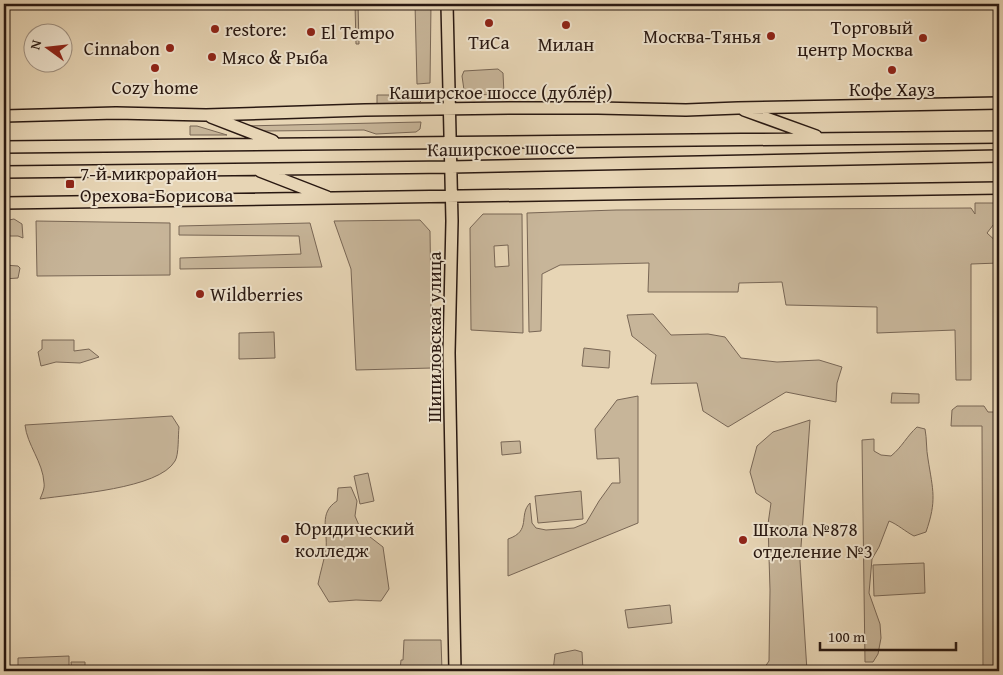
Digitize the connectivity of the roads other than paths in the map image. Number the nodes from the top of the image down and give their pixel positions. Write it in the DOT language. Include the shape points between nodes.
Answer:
graph roads {
  1 [pos="448,4"];
  2 [pos="999,103"];
  3 [pos="738,108"];
  4 [pos="449,110"];
  5 [pos="206,115"];
  6 [pos="4,116"];
  7 [pos="999,137"];
  8 [pos="824,139"];
  9 [pos="451,142"];
  10 [pos="280,144"];
  11 [pos="4,147"];
  12 [pos="999,156"];
  13 [pos="451,167"];
  14 [pos="254,169"];
  15 [pos="4,172"];
  16 [pos="999,188"];
  17 [pos="452,196"];
  18 [pos="330,198"];
  19 [pos="4,203"];
  20 [pos="455,671"];
  1 -- 4 [label="main road, Шипиловская улица"];
  2 -- 3 [label="main road, Каширское шоссе (дублёр)"];
  3 -- 4 [label="main road, Каширское шоссе (дублёр)"];
  3 -- 8 [label="main road"];
  4 -- 5 [label="main road, Каширское шоссе (дублёр)"];
  4 -- 9 [label="main road, Шипиловская улица"];
  5 -- 6 [label="main road, Каширское шоссе (дублёр)"];
  5 -- 10 [label="main road"];
  7 -- 8 [label="main road, Каширское шоссе"];
  8 -- 9 [label="main road, Каширское шоссе"];
  9 -- 10 [label="main road, Каширское шоссе"];
  9 -- 13 [label="main road, Шипиловская улица"];
  10 -- 11 [label="main road, Каширское шоссе"];
  12 -- 13 [label="main road, Каширское шоссе"];
  13 -- 14 [label="main road, Каширское шоссе"];
  13 -- 17 [label="main road, Шипиловская улица"];
  14 -- 15 [label="main road, Каширское шоссе"];
  14 -- 18 [label="main road"];
  16 -- 17 [label="main road"];
  17 -- 18 [label="main road"];
  17 -- 20 [label="main road, Шипиловская улица" via="449,353"];
  18 -- 19 [label="main road"];
}
